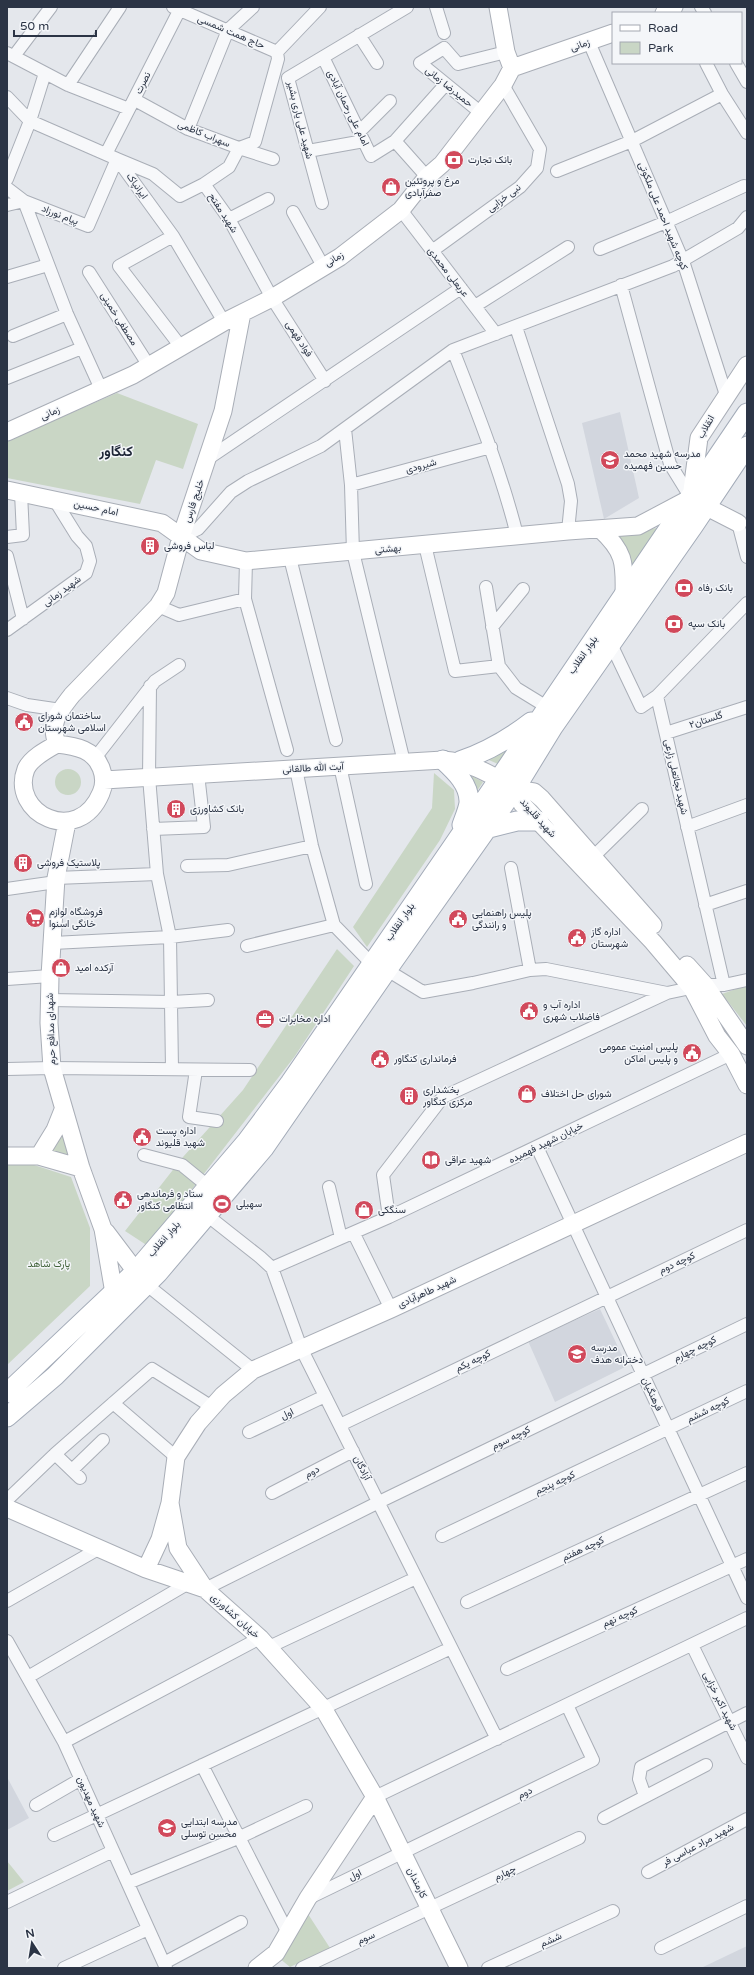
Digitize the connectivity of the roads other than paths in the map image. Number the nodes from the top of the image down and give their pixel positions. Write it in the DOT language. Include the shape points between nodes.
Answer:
graph roads {
  1 [pos="51,7"];
  2 [pos="120,7"];
  3 [pos="253,7"];
  4 [pos="320,7"];
  5 [pos="407,7"];
  6 [pos="436,7"];
  7 [pos="498,7"];
  8 [pos="675,7"];
  9 [pos="176,9"];
  10 [pos="666,12"];
  11 [pos="228,30"];
  12 [pos="444,33"];
  13 [pos="612,33"];
  14 [pos="359,35"];
  15 [pos="589,42"];
  16 [pos="277,52"];
  17 [pos="506,52"];
  18 [pos="10,55"];
  19 [pos="324,56"];
  20 [pos="377,63"];
  21 [pos="707,64"];
  22 [pos="737,64"];
  23 [pos="512,68"];
  24 [pos="45,73"];
  25 [pos="747,80"];
  26 [pos="68,85"];
  27 [pos="446,85"];
  28 [pos="503,85"];
  29 [pos="722,94"];
  30 [pos="7,97"];
  31 [pos="390,101"];
  32 [pos="132,104"];
  33 [pos="480,112"];
  34 [pos="30,121"];
  35 [pos="188,129"];
  36 [pos="747,133"];
  37 [pos="362,136"];
  38 [pos="395,141"];
  39 [pos="632,141"];
  40 [pos="239,148"];
  41 [pos="308,152"];
  42 [pos="12,157"];
  43 [pos="112,157"];
  44 [pos="273,159"];
  45 [pos="557,171"];
  46 [pos="427,177"];
  47 [pos="7,179"];
  48 [pos="204,184"];
  49 [pos="744,186"];
  50 [pos="7,188"];
  51 [pos="268,199"];
  52 [pos="24,201"];
  53 [pos="322,203"];
  54 [pos="7,205"];
  55 [pos="401,210"];
  56 [pos="293,212"];
  57 [pos="747,218"];
  58 [pos="229,219"];
  59 [pos="666,222"];
  60 [pos="173,236"];
  61 [pos="568,247"];
  62 [pos="600,249"];
  63 [pos="432,251"];
  64 [pos="683,261"];
  65 [pos="48,265"];
  66 [pos="323,266"];
  67 [pos="89,272"];
  68 [pos="7,277"];
  69 [pos="621,285"];
  70 [pos="461,288"];
  71 [pos="272,298"];
  72 [pos="475,306"];
  73 [pos="242,313"];
  74 [pos="67,314"];
  75 [pos="224,322"];
  76 [pos="516,327"];
  77 [pos="496,334"];
  78 [pos="14,336"];
  79 [pos="181,347"];
  80 [pos="82,348"];
  81 [pos="453,350"];
  82 [pos="747,365"];
  83 [pos="149,366"];
  84 [pos="7,378"];
  85 [pos="325,380"];
  86 [pos="102,389"];
  87 [pos="726,395"];
  88 [pos="747,413"];
  89 [pos="345,428"];
  90 [pos="7,432"];
  91 [pos="747,446"];
  92 [pos="491,447"];
  93 [pos="209,458"];
  94 [pos="351,485"];
  95 [pos="14,491"];
  96 [pos="54,499"];
  97 [pos="698,502"];
  98 [pos="744,523"];
  99 [pos="600,529"];
  100 [pos="568,531"];
  101 [pos="517,535"];
  102 [pos="181,537"];
  103 [pos="7,538"];
  104 [pos="426,545"];
  105 [pos="353,552"];
  106 [pos="7,556"];
  107 [pos="290,558"];
  108 [pos="747,558"];
  109 [pos="246,561"];
  110 [pos="486,587"];
  111 [pos="523,589"];
  112 [pos="624,594"];
  113 [pos="245,599"];
  114 [pos="747,603"];
  115 [pos="158,606"];
  116 [pos="23,619"];
  117 [pos="492,627"];
  118 [pos="7,630"];
  119 [pos="611,644"];
  120 [pos="179,665"];
  121 [pos="499,666"];
  122 [pos="150,686"];
  123 [pos="657,696"];
  124 [pos="7,698"];
  125 [pos="747,707"];
  126 [pos="61,710"];
  127 [pos="545,710"];
  128 [pos="666,734"];
  129 [pos="336,740"];
  130 [pos="57,744"];
  131 [pos="287,750"];
  132 [pos="94,758"];
  133 [pos="451,761"];
  134 [pos="404,762"];
  135 [pos="340,766"];
  136 [pos="296,769"];
  137 [pos="198,774"];
  138 [pos="149,777"];
  139 [pos="499,779"];
  140 [pos="104,780"];
  141 [pos="15,786"];
  142 [pos="515,789"];
  143 [pos="747,805"];
  144 [pos="642,809"];
  145 [pos="539,821"];
  146 [pos="67,822"];
  147 [pos="687,827"];
  148 [pos="153,829"];
  149 [pos="485,830"];
  150 [pos="457,839"];
  151 [pos="312,846"];
  152 [pos="593,857"];
  153 [pos="187,866"];
  154 [pos="511,868"];
  155 [pos="157,874"];
  156 [pos="56,880"];
  157 [pos="366,884"];
  158 [pos="7,889"];
  159 [pos="747,891"];
  160 [pos="705,905"];
  161 [pos="334,926"];
  162 [pos="228,930"];
  163 [pos="170,937"];
  164 [pos="53,943"];
  165 [pos="247,946"];
  166 [pos="379,966"];
  167 [pos="530,970"];
  168 [pos="50,976"];
  169 [pos="7,979"];
  170 [pos="747,980"];
  171 [pos="724,985"];
  172 [pos="698,986"];
  173 [pos="666,993"];
  174 [pos="49,1000"];
  175 [pos="208,1000"];
  176 [pos="172,1002"];
  177 [pos="747,1046"];
  178 [pos="747,1050"];
  179 [pos="731,1054"];
  180 [pos="52,1068"];
  181 [pos="7,1069"];
  182 [pos="172,1069"];
  183 [pos="196,1070"];
  184 [pos="250,1070"];
  185 [pos="747,1085"];
  186 [pos="63,1110"];
  187 [pos="217,1121"];
  188 [pos="747,1143"];
  189 [pos="537,1147"];
  190 [pos="144,1155"];
  191 [pos="7,1156"];
  192 [pos="39,1156"];
  193 [pos="81,1168"];
  194 [pos="209,1187"];
  195 [pos="330,1187"];
  196 [pos="208,1216"];
  197 [pos="389,1217"];
  198 [pos="573,1224"];
  199 [pos="103,1229"];
  200 [pos="747,1230"];
  201 [pos="354,1234"];
  202 [pos="341,1238"];
  203 [pos="272,1268"];
  204 [pos="141,1278"];
  205 [pos="607,1297"];
  206 [pos="120,1300"];
  207 [pos="390,1309"];
  208 [pos="747,1324"];
  209 [pos="302,1348"];
  210 [pos="253,1370"];
  211 [pos="643,1374"];
  212 [pos="747,1392"];
  213 [pos="7,1393"];
  214 [pos="325,1396"];
  215 [pos="113,1403"];
  216 [pos="212,1407"];
  217 [pos="7,1417"];
  218 [pos="340,1425"];
  219 [pos="668,1429"];
  220 [pos="249,1432"];
  221 [pos="103,1440"];
  222 [pos="353,1451"];
  223 [pos="55,1454"];
  224 [pos="176,1457"];
  225 [pos="747,1473"];
  226 [pos="272,1493"];
  227 [pos="700,1496"];
  228 [pos="7,1500"];
  229 [pos="379,1502"];
  230 [pos="170,1503"];
  231 [pos="7,1508"];
  232 [pos="442,1536"];
  233 [pos="100,1548"];
  234 [pos="747,1559"];
  235 [pos="732,1566"];
  236 [pos="146,1569"];
  237 [pos="416,1578"];
  238 [pos="187,1584"];
  239 [pos="205,1589"];
  240 [pos="747,1598"];
  241 [pos="7,1601"];
  242 [pos="467,1602"];
  243 [pos="747,1618"];
  244 [pos="7,1641"];
  245 [pos="264,1642"];
  246 [pos="692,1645"];
  247 [pos="451,1648"];
  248 [pos="507,1668"];
  249 [pos="28,1678"];
  250 [pos="567,1705"];
  251 [pos="323,1708"];
  252 [pos="747,1713"];
  253 [pos="729,1721"];
  254 [pos="496,1739"];
  255 [pos="64,1742"];
  256 [pos="747,1758"];
  257 [pos="202,1764"];
  258 [pos="706,1765"];
  259 [pos="81,1779"];
  260 [pos="645,1796"];
  261 [pos="375,1797"];
  262 [pos="36,1805"];
  263 [pos="306,1806"];
  264 [pos="97,1814"];
  265 [pos="604,1818"];
  266 [pos="747,1819"];
  267 [pos="54,1834"];
  268 [pos="238,1838"];
  269 [pos="579,1838"];
  270 [pos="114,1851"];
  271 [pos="402,1852"];
  272 [pos="648,1872"];
  273 [pos="128,1883"];
  274 [pos="308,1898"];
  275 [pos="7,1902"];
  276 [pos="747,1906"];
  277 [pos="430,1909"];
  278 [pos="613,1911"];
  279 [pos="241,1922"];
  280 [pos="148,1929"];
  281 [pos="288,1933"];
  282 [pos="661,1948"];
  283 [pos="165,1966"];
  284 [pos="64,1968"];
  285 [pos="257,1968"];
  286 [pos="302,1968"];
  287 [pos="459,1968"];
  288 [pos="488,1968"];
  1 -- 18 [label="street"];
  2 -- 26 [label="street"];
  3 -- 11 [label="street"];
  4 -- 16 [label="street, حاج همت شمسی"];
  5 -- 14 [label="street, شهید علی یاری بشیر"];
  6 -- 12 [label="street"];
  7 -- 17 [label="street"];
  8 -- 10 [label="street"];
  9 -- 11 [label="street, حاج همت شمسی"];
  9 -- 32 [label="street, نصرت"];
  11 -- 16 [label="street, حاج همت شمسی"];
  11 -- 35 [label="street"];
  13 -- 15 [label="street, زمانی"];
  14 -- 19 [label="street, شهید علی یاری بشیر"];
  14 -- 20 [label="street"];
  15 -- 23 [label="street, زمانی"];
  15 -- 39 [label="street, کوچه شهید احمد علی ملکوتی"];
  16 -- 40 [label="street, سهراب کاظمی" via="278,59 255,142"];
  17 -- 23 [label="street"];
  17 -- 27 [label="street, حمیدرضا زمانی" via="458,64 444,48 420,63"];
  18 -- 24 [label="street, سهراب کاظمی"];
  19 -- 37 [label="street, امام علی رحمان آبادی"];
  19 -- 41 [label="street, شهید علی یاری بشیر" via="288,78"];
  21 -- 29 [label="street"];
  22 -- 25 [label="street"];
  23 -- 28 [label="street, زمانی"];
  24 -- 26 [label="street, سهراب کاظمی"];
  24 -- 34 [label="street"];
  26 -- 32 [label="street, سهراب کاظمی"];
  27 -- 33 [label="street, حمیدرضا زمانی"];
  27 -- 38 [label="street"];
  28 -- 33 [label="street, زمانی"];
  28 -- 63 [label="street, نبی خزایی" via="540,149 537,168 520,187"];
  29 -- 36 [label="street"];
  29 -- 39 [label="street"];
  30 -- 34 [label="street"];
  31 -- 37 [label="street"];
  32 -- 35 [label="street, سهراب کاظمی"];
  32 -- 43 [label="street, نصرت"];
  33 -- 46 [label="street, زمانی" via="442,164"];
  34 -- 42 [label="street"];
  34 -- 43 [label="street"];
  35 -- 40 [label="street, سهراب کاظمی"];
  37 -- 38 [label="street, امام علی رحمان آبادی" via="371,156"];
  37 -- 41 [label="street"];
  38 -- 46 [label="street"];
  39 -- 45 [label="street"];
  39 -- 59 [label="street, کوچه شهید احمد علی ملکوتی"];
  40 -- 44 [label="street"];
  40 -- 48 [label="street, شهید مفتح" via="229,167"];
  41 -- 53 [label="street, شهید علی یاری بشیر"];
  42 -- 47 [label="street"];
  43 -- 48 [label="street" via="153,174 180,196"];
  43 -- 52 [label="street, پیام نورزاد" via="88,226"];
  43 -- 60 [label="street, ایرانپاک"];
  46 -- 55 [label="street, زمانی"];
  48 -- 58 [label="street, شهید مفتح"];
  49 -- 59 [label="street"];
  50 -- 52 [label="street"];
  51 -- 58 [label="street"];
  52 -- 54 [label="street"];
  52 -- 65 [label="street"];
  55 -- 63 [label="street, عربعلی محمدی"];
  55 -- 66 [label="street, زمانی" via="340,257"];
  56 -- 66 [label="street"];
  57 -- 64 [label="street" via="738,228"];
  58 -- 71 [label="street, شهید مفتح"];
  59 -- 62 [label="street"];
  59 -- 64 [label="street, کوچه شهید احمد علی ملکوتی"];
  60 -- 75 [label="street, ایرانپاک"];
  60 -- 79 [label="street" via="119,266"];
  61 -- 72 [label="street"];
  63 -- 70 [label="street, عربعلی محمدی"];
  64 -- 69 [label="street"];
  64 -- 87 [label="street, کوچه شهید احمد علی ملکوتی"];
  65 -- 68 [label="street"];
  65 -- 74 [label="street"];
  66 -- 71 [label="street, زمانی"];
  67 -- 83 [label="street, مصطفی خمینی"];
  69 -- 76 [label="street"];
  69 -- 97 [label="street" via="670,464"];
  70 -- 72 [label="street, عربعلی محمدی"];
  70 -- 85 [label="street"];
  71 -- 73 [label="street, زمانی"];
  71 -- 85 [label="street, فواد فهمی"];
  72 -- 77 [label="street, عربعلی محمدی"];
  73 -- 75 [label="street, زمانی"];
  73 -- 93 [label="street, خلیج فارس" via="223,411"];
  74 -- 78 [label="street"];
  74 -- 80 [label="street"];
  75 -- 79 [label="street, زمانی"];
  76 -- 77 [label="street"];
  76 -- 100 [label="street" via="568,484 571,501"];
  77 -- 81 [label="street"];
  79 -- 83 [label="street, زمانی"];
  80 -- 84 [label="street"];
  80 -- 86 [label="street"];
  81 -- 89 [label="street"];
  81 -- 92 [label="street"];
  82 -- 87 [label="street, انقلاب"];
  83 -- 86 [label="street, زمانی"];
  85 -- 93 [label="street"];
  86 -- 90 [label="street, زمانی"];
  87 -- 97 [label="street, انقلاب" via="698,438"];
  88 -- 97 [label="main road, بلوار انقلاب"];
  89 -- 94 [label="street"];
  89 -- 102 [label="street" via="321,446 248,481 231,492 198,529"];
  91 -- 97 [label="main road, بلوار انقلاب"];
  92 -- 94 [label="street, شیرودی"];
  92 -- 101 [label="street" via="507,494"];
  93 -- 102 [label="street, خلیج فارس"];
  94 -- 105 [label="street"];
  95 -- 96 [label="street, امام حسین"];
  95 -- 103 [label="street" via="23,535"];
  96 -- 102 [label="street, امام حسین" via="162,523"];
  96 -- 116 [label="street, شهید زمانی" via="86,546 90,561 86,573"];
  97 -- 98 [label="street"];
  97 -- 99 [label="street, بهشتی" via="638,526"];
  97 -- 112 [label="main road, بلوار انقلاب"];
  97 -- 119 [label="main road, بلوار انقلاب"];
  98 -- 108 [label="street"];
  99 -- 100 [label="street, بهشتی"];
  99 -- 112 [label="street" via="618,548 623,560"];
  100 -- 101 [label="street, بهشتی"];
  101 -- 104 [label="street, بهشتی"];
  102 -- 109 [label="street, بهشتی" via="201,551"];
  102 -- 115 [label="street, خلیج فارس" via="166,593"];
  104 -- 105 [label="street, بهشتی"];
  104 -- 121 [label="street" via="455,671"];
  105 -- 107 [label="street, بهشتی"];
  105 -- 134 [label="street"];
  106 -- 116 [label="street"];
  107 -- 109 [label="street, بهشتی"];
  107 -- 129 [label="street"];
  109 -- 113 [label="street"];
  110 -- 117 [label="street"];
  111 -- 117 [label="street"];
  112 -- 127 [label="main road, بلوار انقلاب"];
  113 -- 115 [label="street" via="179,615"];
  113 -- 131 [label="street"];
  114 -- 123 [label="street"];
  115 -- 126 [label="street, خلیج فارس" via="72,695"];
  116 -- 118 [label="street, شهید زمانی"];
  117 -- 121 [label="street"];
  119 -- 123 [label="street" via="641,707"];
  119 -- 142 [label="main road, بلوار انقلاب" via="553,727"];
  120 -- 122 [label="street"];
  121 -- 127 [label="street" via="516,688"];
  122 -- 132 [label="street"];
  122 -- 138 [label="street"];
  123 -- 128 [label="street, شهید نجاتعلی زارعی"];
  124 -- 126 [label="street" via="27,705"];
  125 -- 128 [label="street, گلستان۲"];
  126 -- 130 [label="street, خلیج فارس" via="54,722"];
  127 -- 133 [label="main road" via="516,734 481,754"];
  127 -- 139 [label="main road, بلوار انقلاب"];
  128 -- 147 [label="street, شهید نجاتعلی زارعی"];
  130 -- 132 [label="street" via="85,750"];
  130 -- 141 [label="street" via="39,755"];
  132 -- 140 [label="street" via="101,768"];
  133 -- 134 [label="street, آیت الله طالقانی"];
  133 -- 139 [label="street, آیت الله طالقانی" via="485,770"];
  133 -- 150 [label="main road" via="465,786 469,803"];
  134 -- 135 [label="street, آیت الله طالقانی"];
  135 -- 136 [label="street, آیت الله طالقانی"];
  135 -- 157 [label="street"];
  136 -- 137 [label="street, آیت الله طالقانی"];
  136 -- 151 [label="street"];
  137 -- 138 [label="street, آیت الله طالقانی"];
  137 -- 148 [label="street" via="204,827"];
  138 -- 140 [label="street, آیت الله طالقانی"];
  138 -- 148 [label="street"];
  139 -- 142 [label="street, آیت الله طالقانی"];
  139 -- 150 [label="main road, بلوار انقلاب"];
  140 -- 146 [label="street" via="102,792 88,813"];
  141 -- 146 [label="street" via="44,817 57,822"];
  142 -- 145 [label="street, شهید قلیوند" via="522,804"];
  142 -- 149 [label="main road, بلوار انقلاب"];
  142 -- 152 [label="street, شهید قلیوند" via="534,792"];
  143 -- 147 [label="street"];
  144 -- 152 [label="street"];
  145 -- 149 [label="main road" via="517,822"];
  145 -- 172 [label="street, شهید قلیوند"];
  146 -- 156 [label="street, شهدای مدافع حرم"];
  147 -- 160 [label="street, شهید نجاتعلی زارعی"];
  148 -- 155 [label="street"];
  149 -- 166 [label="main road, بلوار انقلاب"];
  150 -- 166 [label="main road, بلوار انقلاب"];
  151 -- 153 [label="street" via="228,865"];
  151 -- 161 [label="street"];
  152 -- 172 [label="street, شهید قلیوند"];
  154 -- 167 [label="street"];
  155 -- 156 [label="street"];
  155 -- 163 [label="street"];
  156 -- 158 [label="street"];
  156 -- 164 [label="street, شهدای مدافع حرم"];
  159 -- 160 [label="street"];
  160 -- 171 [label="street, شهید نجاتعلی زارعی"];
  161 -- 165 [label="street"];
  161 -- 166 [label="street"];
  162 -- 163 [label="street"];
  163 -- 164 [label="street"];
  163 -- 176 [label="street"];
  164 -- 168 [label="street, شهدای مدافع حرم"];
  166 -- 167 [label="street" via="423,992"];
  166 -- 194 [label="main road, بلوار انقلاب" via="247,1141"];
  166 -- 196 [label="main road, بلوار انقلاب" via="264,1148"];
  167 -- 173 [label="street" via="568,972"];
  168 -- 169 [label="street"];
  168 -- 174 [label="street, شهدای مدافع حرم"];
  170 -- 171 [label="street"];
  171 -- 172 [label="street"];
  172 -- 173 [label="street"];
  172 -- 177 [label="street, شهید قلیوند"];
  172 -- 179 [label="street, شهید قلیوند" via="717,1036"];
  173 -- 197 [label="street" via="443,1098 382,1175"];
  174 -- 176 [label="street"];
  174 -- 180 [label="street, شهدای مدافع حرم"];
  175 -- 176 [label="street"];
  176 -- 182 [label="street"];
  178 -- 179 [label="street"];
  179 -- 185 [label="street, شهید قلیوند"];
  179 -- 189 [label="street, خیابان شهید فهمیده"];
  180 -- 181 [label="street"];
  180 -- 182 [label="street"];
  180 -- 186 [label="street, شهدای مدافع حرم"];
  182 -- 183 [label="street"];
  183 -- 184 [label="street"];
  183 -- 187 [label="street" via="189,1116"];
  186 -- 192 [label="street" via="55,1130"];
  186 -- 193 [label="street, شهدای مدافع حرم"];
  188 -- 198 [label="street, شهید طاهرآبادی"];
  189 -- 197 [label="street, خیابان شهید فهمیده"];
  189 -- 198 [label="street, فرهنگیان"];
  190 -- 194 [label="street" via="182,1165"];
  191 -- 192 [label="street"];
  192 -- 193 [label="street"];
  193 -- 199 [label="street, شهدای مدافع حرم"];
  194 -- 204 [label="main road, بلوار انقلاب"];
  195 -- 202 [label="street"];
  196 -- 203 [label="street, آزادگان"];
  196 -- 204 [label="main road, بلوار انقلاب"];
  197 -- 201 [label="street, خیابان شهید فهمیده"];
  198 -- 205 [label="street, فرهنگیان"];
  198 -- 207 [label="street, شهید طاهرآبادی"];
  199 -- 204 [label="street"];
  199 -- 206 [label="street"];
  200 -- 205 [label="street, کوچه دوم"];
  201 -- 202 [label="street, خیابان شهید فهمیده"];
  201 -- 207 [label="street"];
  202 -- 203 [label="street, خیابان شهید فهمیده"];
  203 -- 209 [label="street, آزادگان"];
  204 -- 206 [label="main road, بلوار انقلاب"];
  204 -- 210 [label="street"];
  205 -- 211 [label="street, فرهنگیان"];
  205 -- 218 [label="street, کوچه یکم"];
  206 -- 213 [label="main road, بلوار انقلاب"];
  206 -- 217 [label="main road, بلوار انقلاب" via="55,1376"];
  207 -- 209 [label="street, شهید طاهرآبادی"];
  208 -- 211 [label="street, کوچه چهارم"];
  209 -- 210 [label="street, شهید طاهرآبادی"];
  209 -- 214 [label="street, آزادگان"];
  210 -- 216 [label="street, شهید طاهرآبادی"];
  211 -- 219 [label="street, فرهنگیان"];
  211 -- 229 [label="street, کوچه سوم"];
  212 -- 219 [label="street, کوچه ششم"];
  214 -- 218 [label="street, آزادگان"];
  214 -- 220 [label="street, اول"];
  215 -- 216 [label="street" via="152,1369"];
  215 -- 223 [label="street"];
  215 -- 224 [label="street"];
  216 -- 224 [label="street, شهید طاهرآبادی" via="198,1423"];
  218 -- 222 [label="street, آزادگان"];
  219 -- 227 [label="street, فرهنگیان"];
  219 -- 232 [label="street, کوچه پنجم"];
  221 -- 223 [label="street" via="76,1474"];
  222 -- 226 [label="street, دوم"];
  222 -- 229 [label="street, آزادگان"];
  223 -- 228 [label="street"];
  224 -- 230 [label="street, شهید طاهرآبادی"];
  225 -- 227 [label="street, کوچه هفتم"];
  227 -- 235 [label="street, فرهنگیان"];
  227 -- 242 [label="street, کوچه هفتم"];
  229 -- 237 [label="street, آزادگان"];
  229 -- 239 [label="street, کوچه سوم"];
  230 -- 236 [label="street" via="160,1539"];
  230 -- 239 [label="street" via="178,1548"];
  231 -- 233 [label="street, خیابان کشاورزی"];
  233 -- 236 [label="street, خیابان کشاورزی"];
  233 -- 241 [label="street"];
  234 -- 235 [label="street, کوچه نهم"];
  235 -- 240 [label="street, فرهنگیان"];
  235 -- 248 [label="street, کوچه نهم"];
  236 -- 238 [label="street, خیابان کشاورزی"];
  237 -- 245 [label="street"];
  237 -- 247 [label="street, آزادگان"];
  238 -- 239 [label="street, خیابان کشاورزی"];
  238 -- 249 [label="street"];
  239 -- 245 [label="street, خیابان کشاورزی"];
  243 -- 246 [label="street"];
  244 -- 249 [label="street, شهید مهدیون"];
  245 -- 251 [label="street, خیابان کشاورزی"];
  245 -- 255 [label="street"];
  246 -- 250 [label="street"];
  246 -- 253 [label="street, شهید اکبر خزایی"];
  247 -- 251 [label="street"];
  247 -- 254 [label="street, آزادگان"];
  249 -- 255 [label="street, شهید مهدیون"];
  250 -- 254 [label="street"];
  250 -- 271 [label="street, دوم" via="594,1760"];
  251 -- 257 [label="street"];
  251 -- 261 [label="street, خیابان کشاورزی"];
  252 -- 253 [label="street"];
  253 -- 256 [label="street, شهید اکبر خزایی"];
  253 -- 260 [label="street" via="641,1767 639,1779"];
  254 -- 261 [label="street"];
  255 -- 259 [label="street, شهید مهدیون"];
  257 -- 264 [label="street"];
  257 -- 268 [label="street"];
  258 -- 260 [label="street"];
  259 -- 262 [label="street"];
  259 -- 264 [label="street, شهید مهدیون"];
  260 -- 265 [label="street"];
  261 -- 271 [label="street, کارمندان"];
  261 -- 274 [label="street"];
  263 -- 268 [label="street"];
  264 -- 267 [label="street"];
  264 -- 270 [label="street, شهید مهدیون"];
  266 -- 272 [label="street, شهید مراد عباسی فر"];
  268 -- 273 [label="street"];
  268 -- 281 [label="street"];
  269 -- 277 [label="street, چهارم"];
  270 -- 273 [label="street, شهید مهدیون"];
  270 -- 275 [label="street"];
  271 -- 274 [label="street, اول"];
  271 -- 277 [label="street, کارمندان"];
  273 -- 280 [label="street, شهید مهدیون"];
  274 -- 281 [label="street"];
  276 -- 282 [label="street"];
  277 -- 286 [label="street, سوم"];
  277 -- 287 [label="street, کارمندان"];
  278 -- 288 [label="street, ششم"];
  279 -- 283 [label="street"];
  280 -- 283 [label="street, شهید مهدیون"];
  280 -- 284 [label="street"];
  281 -- 285 [label="street" via="276,1953"];
}
